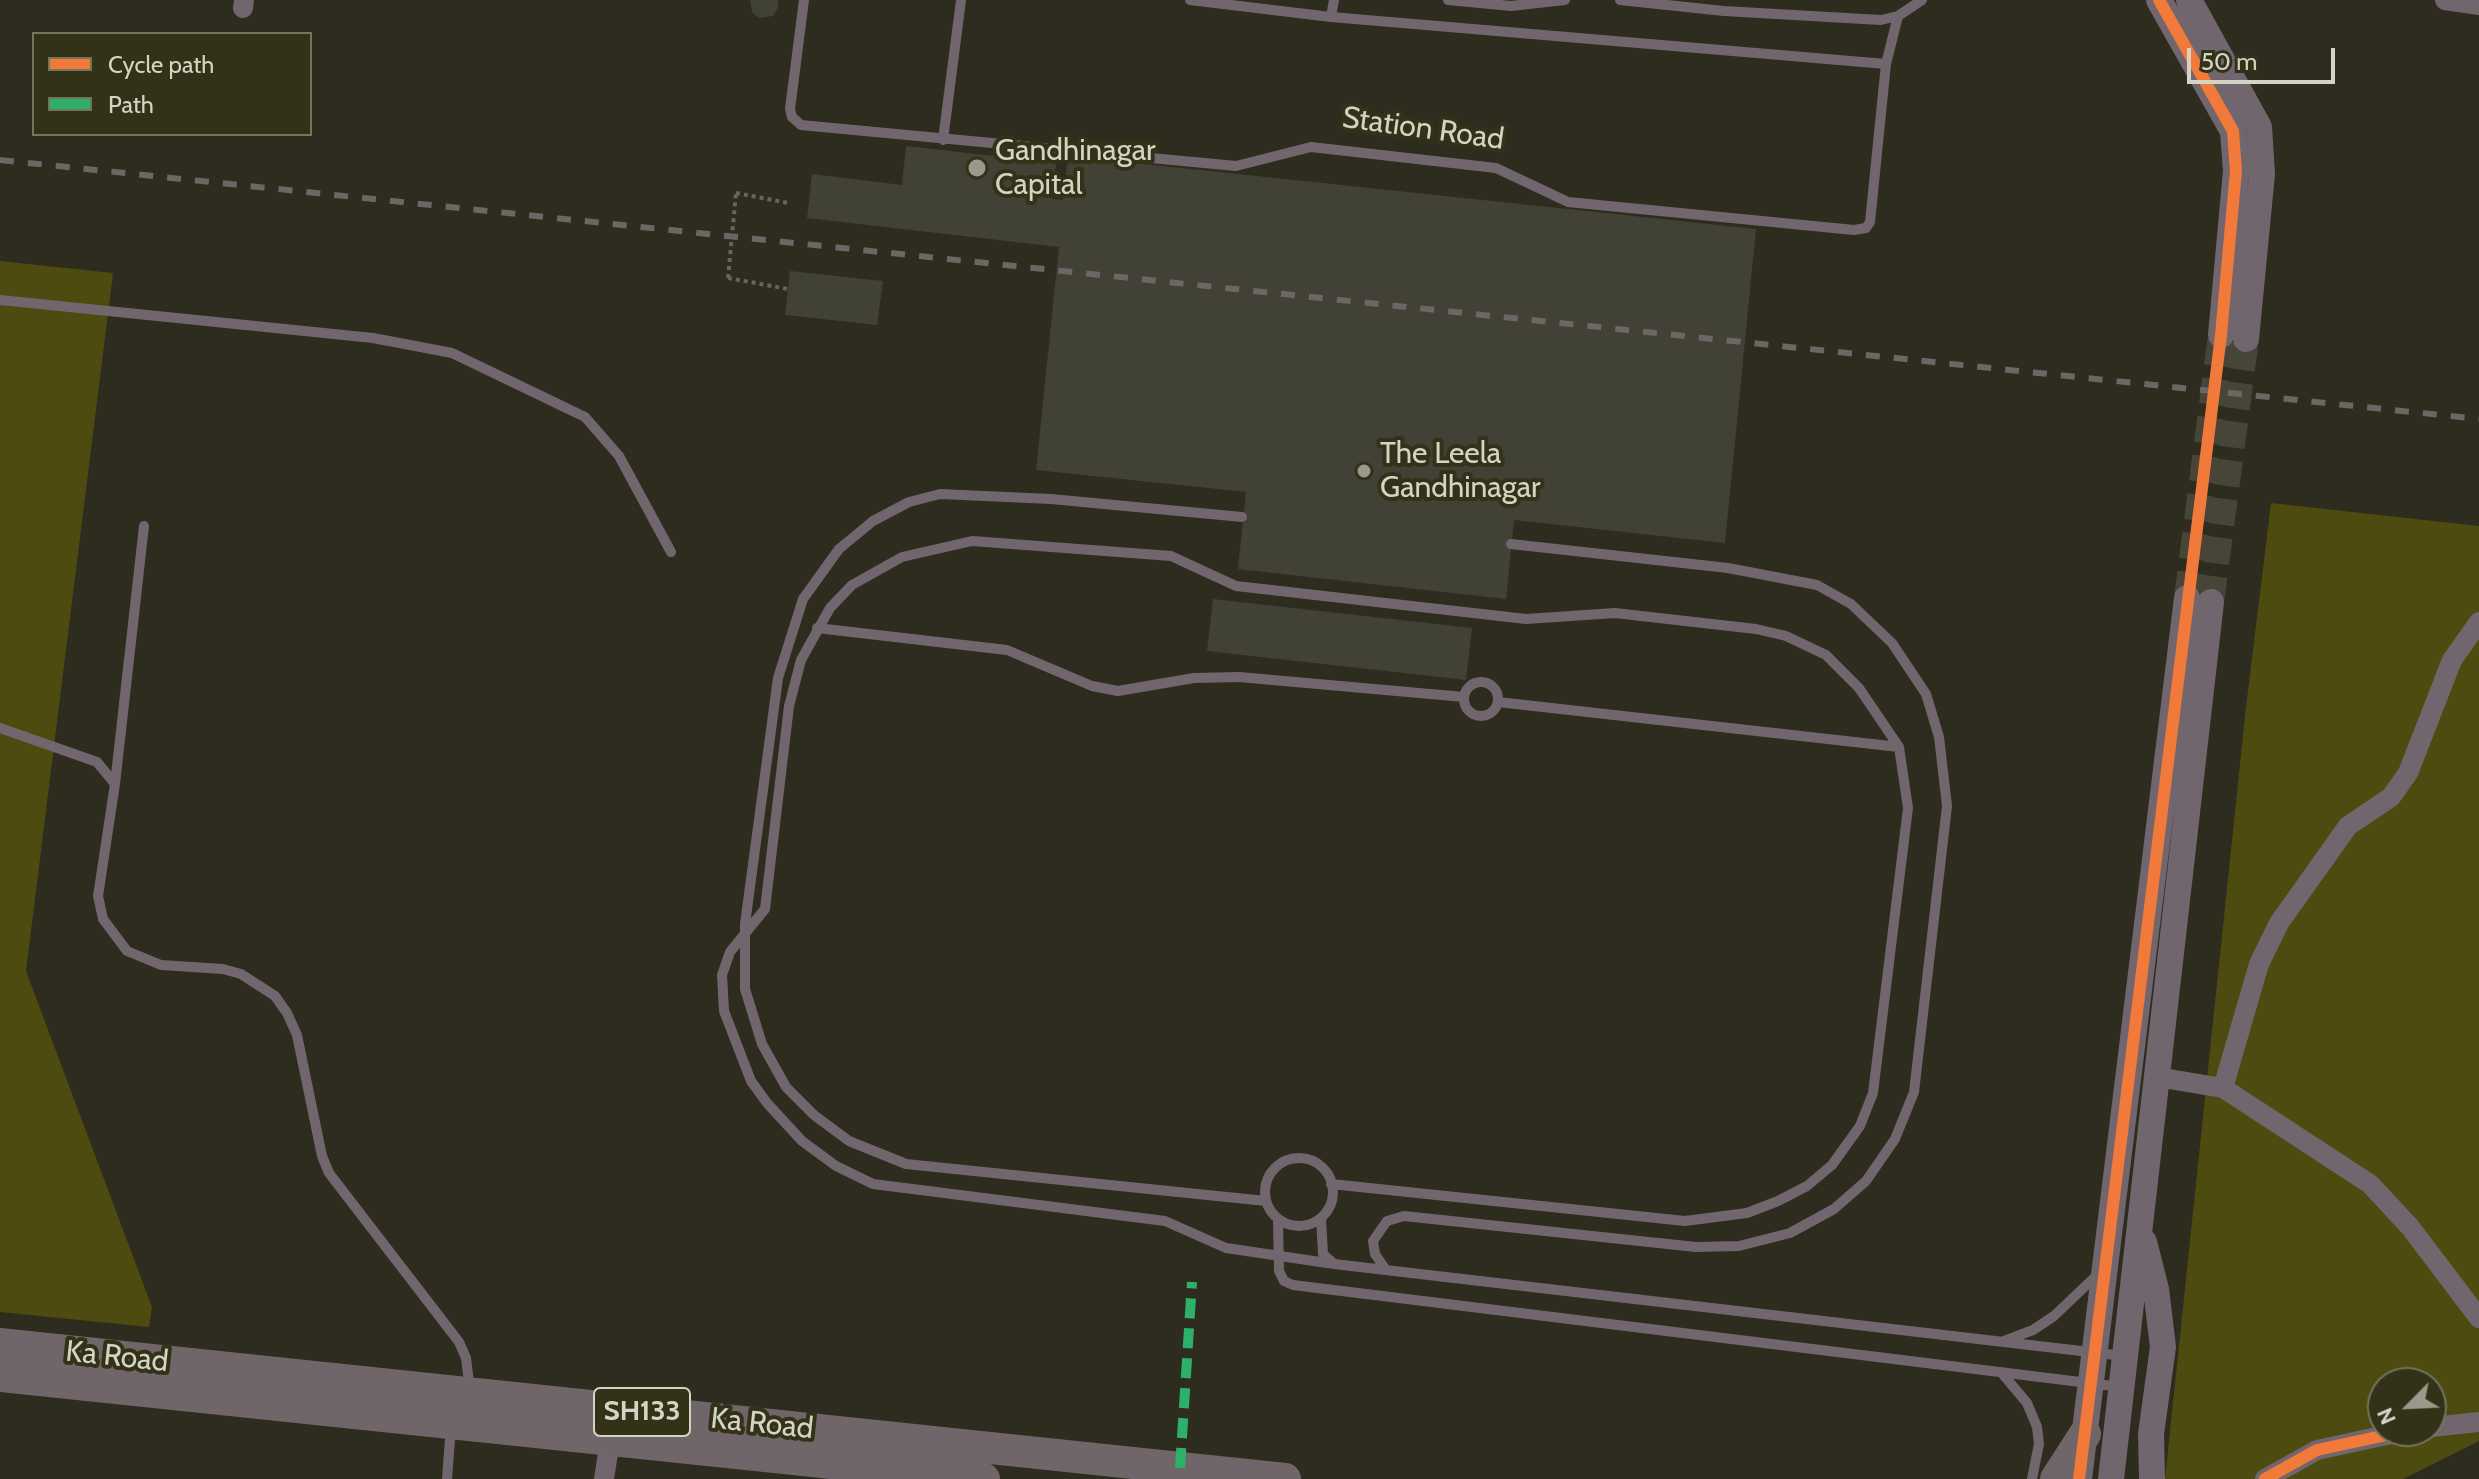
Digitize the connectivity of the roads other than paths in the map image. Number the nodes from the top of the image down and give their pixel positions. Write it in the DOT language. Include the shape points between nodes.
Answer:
graph roads {
  1 [pos="804,0"];
  2 [pos="961,0"];
  3 [pos="1190,0"];
  4 [pos="1334,0"];
  5 [pos="1448,0"];
  6 [pos="1565,0"];
  7 [pos="1620,0"];
  8 [pos="1729,0"];
  9 [pos="1922,0"];
  10 [pos="2159,0"];
  11 [pos="2189,0"];
  12 [pos="2445,0"];
  13 [pos="2479,5"];
  14 [pos="1724,11"];
  15 [pos="1898,16"];
  16 [pos="1331,17"];
  17 [pos="1886,64"];
  18 [pos="943,140"];
  19 [pos="0,300"];
  20 [pos="1242,517"];
  21 [pos="144,526"];
  22 [pos="1511,544"];
  23 [pos="671,552"];
  24 [pos="2479,622"];
  25 [pos="817,628"];
  26 [pos="1464,697"];
  27 [pos="1498,702"];
  28 [pos="0,728"];
  29 [pos="1899,747"];
  30 [pos="115,784"];
  31 [pos="2157,1077"];
  32 [pos="2223,1088"];
  33 [pos="1331,1184"];
  34 [pos="1266,1201"];
  35 [pos="1321,1218"];
  36 [pos="1278,1220"];
  37 [pos="2140,1227"];
  38 [pos="1278,1256"];
  39 [pos="2106,1263"];
  40 [pos="1334,1264"];
  41 [pos="1386,1270"];
  42 [pos="2479,1318"];
  43 [pos="2002,1342"];
  44 [pos="0,1344"];
  45 [pos="2095,1352"];
  46 [pos="2125,1356"];
  47 [pos="2001,1372"];
  48 [pos="0,1376"];
  49 [pos="2091,1383"];
  50 [pos="2123,1387"];
  51 [pos="459,1403"];
  52 [pos="2479,1422"];
  53 [pos="2447,1425"];
  54 [pos="2085,1434"];
  55 [pos="2367,1439"];
  56 [pos="610,1440"];
  57 [pos="2114,1450"];
  58 [pos="861,1460"];
  59 [pos="447,1479"];
  60 [pos="604,1479"];
  61 [pos="984,1479"];
  62 [pos="1285,1479"];
  63 [pos="2032,1479"];
  64 [pos="2056,1479"];
  65 [pos="2079,1479"];
  66 [pos="2111,1479"];
  67 [pos="2122,1479"];
  68 [pos="2152,1479"];
  69 [pos="2265,1479"];
  1 -- 18 [label="lane, Station Road" via="790,109 796,122"];
  2 -- 18 [label="lane"];
  3 -- 16 [label="lane"];
  4 -- 16 [label="lane"];
  5 -- 6 [label="lane" via="1511,6"];
  7 -- 14 [label="lane"];
  8 -- 14 [label="lane"];
  9 -- 15 [label="lane"];
  10 -- 11 [label="street" via="2233,131 2233,337 2262,174 2259,127"];
  12 -- 13 [label="street"];
  14 -- 15 [label="lane" via="1843,19"];
  15 -- 17 [label="lane, Station Road"];
  16 -- 17 [label="lane"];
  17 -- 18 [label="lane, Station Road" via="1870,222 1860,230 1568,202 1496,168 1311,147 1236,166"];
  19 -- 23 [label="lane" via="373,338 452,353 585,417 619,456"];
  20 -- 34 [label="lane, bridge" via="940,494 873,521 839,549 803,599 778,678 745,924 745,989 762,1044 786,1087 849,1141 906,1164"];
  21 -- 30 [label="lane"];
  22 -- 41 [label="lane" via="1728,568 1817,585 1851,604 1892,643 1926,694 1934,716 1947,806 1914,1092 1895,1139 1852,1196 1817,1220 1767,1240 1696,1247 1396,1217 1375,1233 1375,1254"];
  24 -- 32 [label="street" via="2452,660 2408,773 2391,797 2348,826 2279,923 2259,964"];
  25 -- 26 [label="lane" via="1007,650 1092,686 1118,691 1194,678 1239,677"];
  25 -- 29 [label="lane" via="852,585 902,557 934,547 992,541 1171,556 1236,586 1526,619 1615,613 1786,636 1826,655 1859,688"];
  25 -- 38 [label="lane" via="801,660 789,706 765,909 730,952 722,975 724,1011 751,1081 767,1103 802,1141 873,1184 1165,1221 1226,1248"];
  26 -- 27 [label="lane" via="1466,708 1481,716"];
  26 -- 27 [label="lane" via="1468,687 1484,682 1496,691"];
  27 -- 29 [label="lane"];
  28 -- 30 [label="lane" via="97,762"];
  29 -- 33 [label="lane" via="1908,808 1873,1093 1850,1142 1807,1186 1747,1213 1685,1221"];
  30 -- 51 [label="lane" via="98,896 108,927 127,951 147,962 223,969 257,982 275,996 297,1035 329,1173 459,1342 466,1358"];
  31 -- 32 [label="street"];
  31 -- 37 [label="street"];
  31 -- 39 [label="street" via="2199,600"];
  32 -- 42 [label="street" via="2370,1184"];
  33 -- 34 [label="lane" via="1323,1168 1293,1158 1273,1169"];
  33 -- 35 [label="lane" via="1332,1199"];
  34 -- 36 [label="lane"];
  35 -- 36 [label="lane" via="1300,1226"];
  35 -- 40 [label="lane" via="1323,1254"];
  36 -- 38 [label="lane"];
  37 -- 46 [label="street"];
  37 -- 68 [label="street" via="2156,1289 2163,1347 2151,1434"];
  38 -- 40 [label="lane"];
  38 -- 47 [label="lane" via="1284,1281 1293,1285"];
  39 -- 43 [label="lane" via="2054,1316"];
  39 -- 45 [label="street"];
  40 -- 41 [label="lane"];
  41 -- 43 [label="lane"];
  43 -- 45 [label="lane"];
  44 -- 51 [label="main road, Ka Road / SH133"];
  45 -- 46 [label="lane"];
  45 -- 49 [label="street"];
  46 -- 50 [label="street"];
  47 -- 49 [label="lane"];
  47 -- 63 [label="lane" via="2027,1403 2037,1427"];
  48 -- 51 [label="main road, Ka Road / SH133"];
  49 -- 50 [label="lane"];
  49 -- 54 [label="street"];
  50 -- 57 [label="street"];
  51 -- 56 [label="main road, Ka Road / SH133"];
  51 -- 58 [label="main road, Ka Road / SH133"];
  51 -- 59 [label="lane"];
  52 -- 53 [label="street"];
  54 -- 64 [label="main road"];
  54 -- 65 [label="street"];
  55 -- 69 [label="street" via="2317,1450"];
  56 -- 58 [label="main road, Ka Road / SH133"];
  56 -- 60 [label="street"];
  57 -- 66 [label="street"];
  57 -- 67 [label="street"];
  58 -- 61 [label="main road, Ka Road / SH133"];
  58 -- 62 [label="main road, Ka Road / SH133"];
}
